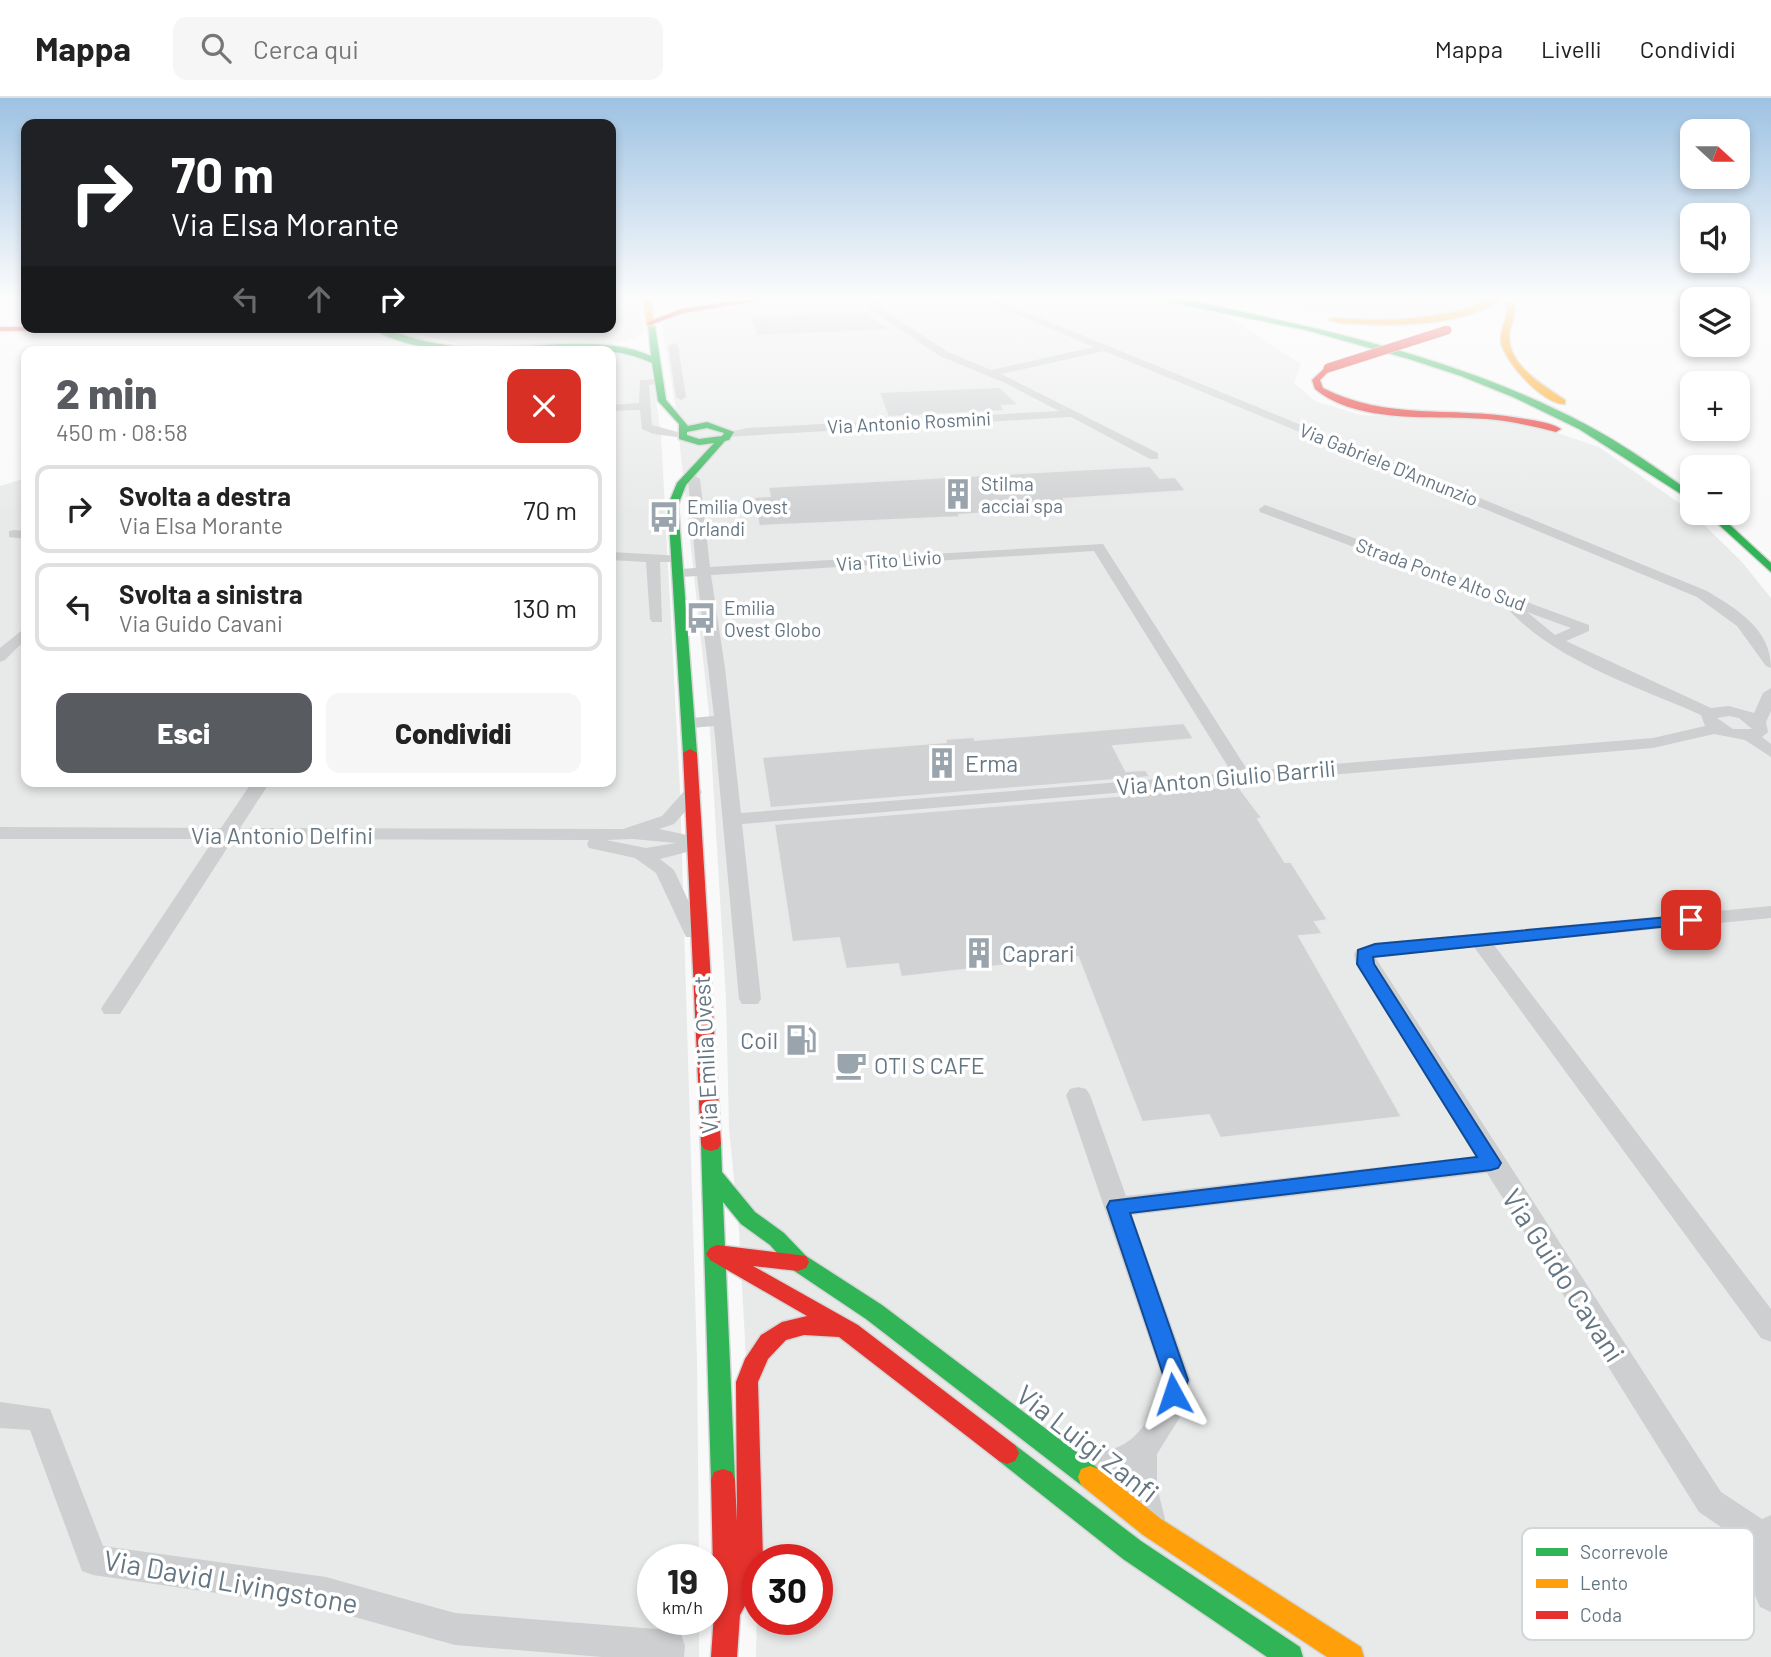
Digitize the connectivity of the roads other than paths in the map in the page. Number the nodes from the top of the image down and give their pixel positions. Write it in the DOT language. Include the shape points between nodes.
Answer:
graph roads {
  1 [pos="658,369"];
  2 [pos="677,369"];
  3 [pos="980,369"];
  4 [pos="1010,369"];
  5 [pos="1155,369"];
  6 [pos="1327,369"];
  7 [pos="1445,369"];
  8 [pos="1459,369"];
  9 [pos="1521,369"];
  10 [pos="1453,371"];
  11 [pos="991,373"];
  12 [pos="659,381"];
  13 [pos="681,397"];
  14 [pos="645,406"];
  15 [pos="616,408"];
  16 [pos="676,414"];
  17 [pos="1072,414"];
  18 [pos="1406,415"];
  19 [pos="1593,424"];
  20 [pos="722,432"];
  21 [pos="682,435"];
  22 [pos="1629,454"];
  23 [pos="1154,456"];
  24 [pos="697,472"];
  25 [pos="1680,476"];
  26 [pos="1680,490"];
  27 [pos="1265,509"];
  28 [pos="1724,525"];
  29 [pos="1742,525"];
  30 [pos="1771,552"];
  31 [pos="616,556"];
  32 [pos="653,558"];
  33 [pos="679,566"];
  34 [pos="1771,569"];
  35 [pos="703,571"];
  36 [pos="1503,596"];
  37 [pos="657,619"];
  38 [pos="21,636"];
  39 [pos="1554,642"];
  40 [pos="0,657"];
  41 [pos="1771,663"];
  42 [pos="1771,693"];
  43 [pos="723,720"];
  44 [pos="1714,721"];
  45 [pos="691,723"];
  46 [pos="1754,729"];
  47 [pos="1771,752"];
  48 [pos="1242,775"];
  49 [pos="258,787"];
  50 [pos="694,792"];
  51 [pos="733,819"];
  52 [pos="0,833"];
  53 [pos="227,834"];
  54 [pos="625,835"];
  55 [pos="565,837"];
  56 [pos="694,842"];
  57 [pos="643,856"];
  58 [pos="1771,912"];
  59 [pos="1479,939"];
  60 [pos="699,943"];
  61 [pos="750,999"];
  62 [pos="112,1009"];
  63 [pos="1077,1095"];
  64 [pos="1491,1163"];
  65 [pos="712,1174"];
  66 [pos="1117,1207"];
  67 [pos="717,1254"];
  68 [pos="798,1262"];
  69 [pos="1771,1330"];
  70 [pos="849,1331"];
  71 [pos="0,1415"];
  72 [pos="1142,1451"];
  73 [pos="1075,1465"];
  74 [pos="1152,1527"];
  75 [pos="1768,1534"];
  76 [pos="725,1544"];
  77 [pos="1771,1596"];
  78 [pos="728,1612"];
  79 [pos="726,1635"];
  80 [pos="668,1657"];
  81 [pos="724,1657"];
  82 [pos="1290,1657"];
  83 [pos="1352,1657"];
  1 -- 12 [label="main road, Via Emilia Ovest"];
  2 -- 13 [label="street"];
  3 -- 11 [label="street"];
  4 -- 11 [label="street"];
  5 -- 41 [label="street, Via Gabriele D'Annunzio" via="1702,594 1736,613 1754,632"];
  6 -- 18 [label="main road, bridge" via="1316,380 1328,395 1372,411"];
  7 -- 10 [label="main road"];
  8 -- 19 [label="main road"];
  9 -- 19 [label="main road"];
  10 -- 18 [label="main road" via="1477,388 1480,399 1443,412"];
  10 -- 22 [label="main road" via="1551,411"];
  11 -- 17 [label="street"];
  12 -- 14 [label="street" via="644,382"];
  12 -- 16 [label="main road, Via Emilia Ovest" via="662,401"];
  14 -- 15 [label="street"];
  14 -- 21 [label="street" via="646,427"];
  16 -- 20 [label="main road"];
  16 -- 21 [label="main road, Via Emilia Ovest" via="684,424"];
  17 -- 20 [label="street, Via Antonio Rosmini"];
  17 -- 23 [label="street"];
  18 -- 22 [label="main road" via="1524,422"];
  19 -- 25 [label="main road"];
  20 -- 21 [label="main road"];
  20 -- 24 [label="main road, Via Emilia Ovest"];
  21 -- 24 [label="main road, Via Emilia Ovest" via="704,449"];
  22 -- 26 [label="main road"];
  24 -- 33 [label="main road, Via Emilia Ovest" via="674,491"];
  24 -- 35 [label="street, Via Emilia Ovest"];
  27 -- 36 [label="street, Strada Ponte Alto Sud"];
  28 -- 34 [label="main road"];
  29 -- 30 [label="main road"];
  31 -- 32 [label="street, Via Tito Livio"];
  32 -- 33 [label="street, Via Tito Livio"];
  32 -- 37 [label="street"];
  33 -- 35 [label="street, Via Tito Livio"];
  33 -- 45 [label="main road, Via Emilia Ovest"];
  35 -- 43 [label="street, Via Emilia Ovest"];
  35 -- 48 [label="street, Via Tito Livio" via="1098,547"];
  36 -- 39 [label="street"];
  36 -- 39 [label="street, Strada Ponte Alto Sud" via="1584,628"];
  38 -- 40 [label="street"];
  39 -- 44 [label="street"];
  42 -- 46 [label="street"];
  43 -- 45 [label="street"];
  43 -- 51 [label="street, Via Emilia Ovest"];
  44 -- 46 [label="street"];
  44 -- 48 [label="street, Via Anton Giulio Barrili" via="1653,743"];
  45 -- 50 [label="main road, Via Emilia Ovest"];
  46 -- 47 [label="street"];
  48 -- 51 [label="street, Via Anton Giulio Barrili"];
  49 -- 53 [label="street"];
  50 -- 54 [label="street" via="668,820"];
  50 -- 56 [label="main road, Via Emilia Ovest"];
  51 -- 61 [label="street, Via Emilia Ovest"];
  52 -- 53 [label="street, Via Antonio Delfini"];
  53 -- 55 [label="street, Via Antonio Delfini"];
  53 -- 62 [label="street"];
  54 -- 55 [label="street"];
  54 -- 56 [label="street" via="664,835"];
  55 -- 57 [label="street"];
  56 -- 57 [label="street" via="678,852"];
  56 -- 60 [label="main road, Via Emilia Ovest"];
  57 -- 60 [label="street" via="664,870"];
  58 -- 59 [label="street"];
  59 -- 64 [label="street, Via Guido Cavani" via="1364,954"];
  59 -- 69 [label="street"];
  60 -- 65 [label="main road, Via Emilia Ovest"];
  63 -- 66 [label="street"];
  64 -- 66 [label="street"];
  64 -- 75 [label="street, Via Guido Cavani" via="1710,1502"];
  65 -- 67 [label="main road, Via Emilia Ovest"];
  65 -- 68 [label="main road" via="748,1218"];
  66 -- 72 [label="street" via="1177,1380 1170,1408"];
  67 -- 68 [label="main road"];
  67 -- 70 [label="main road" via="750,1278"];
  67 -- 76 [label="main road, Via Emilia Ovest"];
  68 -- 73 [label="main road, Via Luigi Zanfi" via="874,1312"];
  70 -- 78 [label="main road" via="824,1324 796,1326 772,1337 757,1355 747,1382 750,1570"];
  70 -- 82 [label="main road" via="1132,1550"];
  71 -- 80 [label="street, Via David Livingstone" via="40,1418 93,1560 326,1594 455,1629 669,1646"];
  72 -- 73 [label="street" via="1109,1464"];
  72 -- 74 [label="street" via="1142,1487"];
  73 -- 74 [label="main road, Via Luigi Zanfi"];
  74 -- 83 [label="main road, Via Luigi Zanfi"];
  75 -- 77 [label="street" via="1762,1555"];
  79 -- 81 [label="main road, Via Emilia Ovest"];
}
